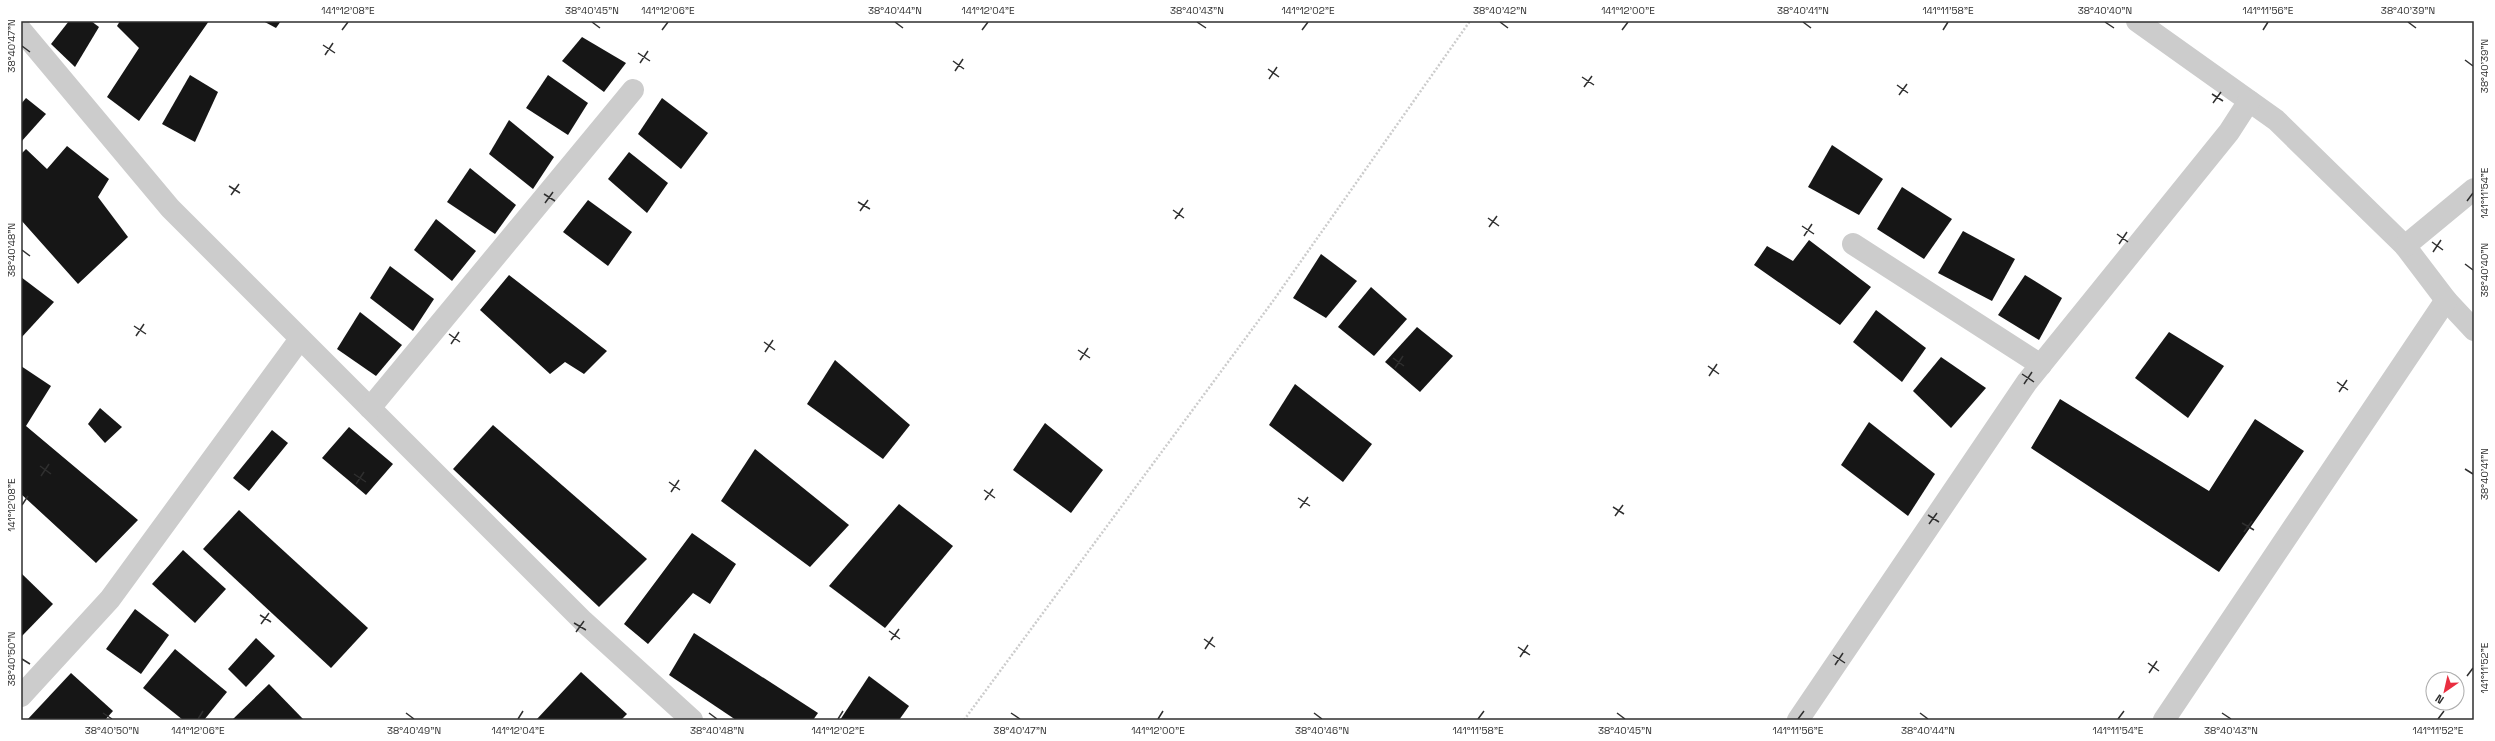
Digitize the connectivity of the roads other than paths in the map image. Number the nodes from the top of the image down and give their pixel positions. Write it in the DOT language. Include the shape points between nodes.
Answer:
graph roads {
  1 [pos="2137,21"];
  2 [pos="21,30"];
  3 [pos="632,90"];
  4 [pos="2250,101"];
  5 [pos="2474,189"];
  6 [pos="1853,244"];
  7 [pos="2405,246"];
  8 [pos="2446,300"];
  9 [pos="2474,330"];
  10 [pos="300,339"];
  11 [pos="2041,365"];
  12 [pos="370,408"];
  13 [pos="21,696"];
  14 [pos="692,720"];
  15 [pos="1798,720"];
  16 [pos="2164,720"];
  1 -- 4 [label="street"];
  2 -- 10 [label="street" via="170,208"];
  3 -- 12 [label="street"];
  4 -- 7 [label="street" via="2276,120"];
  4 -- 11 [label="street" via="2229,132"];
  5 -- 7 [label="street"];
  6 -- 11 [label="street"];
  7 -- 8 [label="street"];
  8 -- 9 [label="street"];
  8 -- 16 [label="street"];
  10 -- 12 [label="street"];
  10 -- 13 [label="street" via="110,599"];
  11 -- 15 [label="street"];
  12 -- 14 [label="street" via="583,621"];
}
